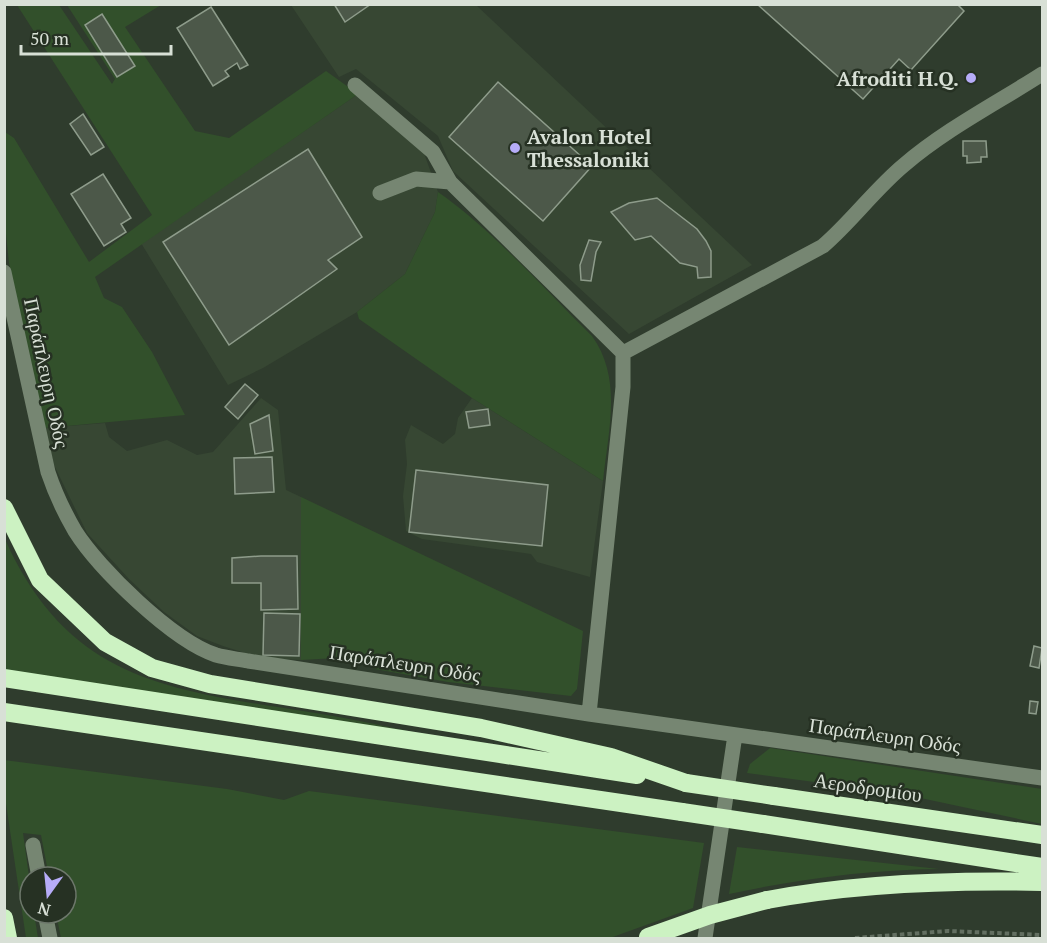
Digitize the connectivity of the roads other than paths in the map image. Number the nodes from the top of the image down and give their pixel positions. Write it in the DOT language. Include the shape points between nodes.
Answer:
graph roads {
  1 [pos="1042,74"];
  2 [pos="356,85"];
  3 [pos="450,182"];
  4 [pos="380,193"];
  5 [pos="4,272"];
  6 [pos="623,353"];
  7 [pos="4,508"];
  8 [pos="4,678"];
  9 [pos="4,712"];
  10 [pos="589,714"];
  11 [pos="735,735"];
  12 [pos="1042,778"];
  13 [pos="687,783"];
  14 [pos="1042,835"];
  15 [pos="33,846"];
  16 [pos="37,865"];
  17 [pos="1042,867"];
  18 [pos="1042,882"];
  19 [pos="4,918"];
  20 [pos="646,938"];
  21 [pos="8,939"];
  22 [pos="705,939"];
  1 -- 6 [label="street" via="923,149 823,246"];
  2 -- 3 [label="street" via="433,152"];
  3 -- 4 [label="street" via="416,179"];
  3 -- 6 [label="street"];
  5 -- 10 [label="street, Παράπλευρη Οδός" via="48,472 59,503 97,560 175,632 193,644 227,657"];
  6 -- 10 [label="street" via="623,387"];
  7 -- 13 [label="highway" via="40,580 105,642 152,668 210,684 481,728 611,757"];
  8 -- 13 [label="highway"];
  9 -- 17 [label="highway, bridge"];
  10 -- 11 [label="street, Παράπλευρη Οδός"];
  11 -- 12 [label="street, Παράπλευρη Οδός"];
  11 -- 22 [label="street"];
  13 -- 14 [label="highway, Αεροδρομίου, bridge"];
  15 -- 16 [label="street"];
  18 -- 20 [label="highway, bridge" via="894,884 816,891 710,915"];
  19 -- 21 [label="highway"];
}
